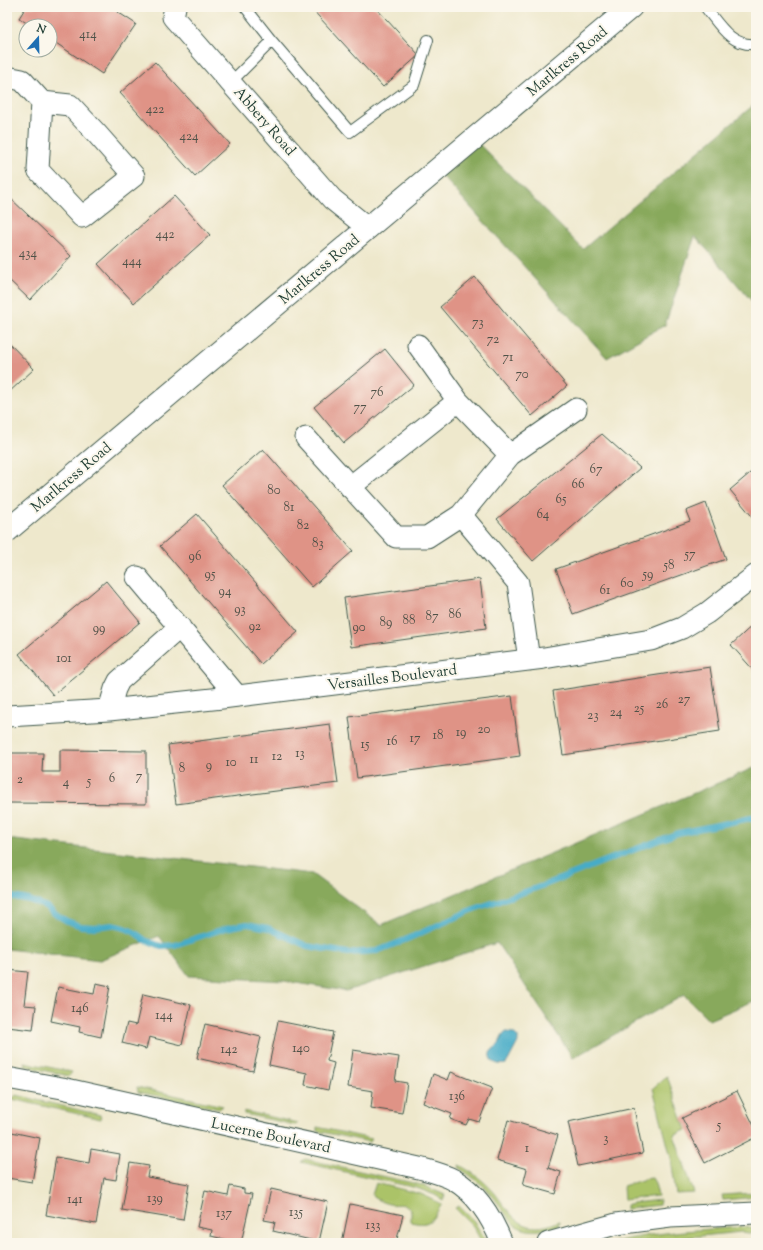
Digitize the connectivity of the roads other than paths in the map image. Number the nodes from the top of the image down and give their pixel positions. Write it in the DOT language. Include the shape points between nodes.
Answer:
graph roads {
  1 [pos="174,7"];
  2 [pos="245,7"];
  3 [pos="631,7"];
  4 [pos="705,7"];
  5 [pos="428,40"];
  6 [pos="272,41"];
  7 [pos="756,44"];
  8 [pos="7,77"];
  9 [pos="231,82"];
  10 [pos="42,102"];
  11 [pos="368,228"];
  12 [pos="418,345"];
  13 [pos="458,401"];
  14 [pos="576,409"];
  15 [pos="306,438"];
  16 [pos="510,455"];
  17 [pos="350,487"];
  18 [pos="461,514"];
  19 [pos="7,531"];
  20 [pos="756,575"];
  21 [pos="137,577"];
  22 [pos="180,627"];
  23 [pos="529,660"];
  24 [pos="237,696"];
  25 [pos="109,710"];
  26 [pos="7,716"];
  27 [pos="7,1078"];
  28 [pos="756,1213"];
  29 [pos="502,1243"];
  30 [pos="548,1243"];
  1 -- 9 [label="street, Abbery Road" via="173,17"];
  2 -- 6 [label="lane"];
  3 -- 11 [label="street, Marlkress Road"];
  4 -- 7 [label="lane" via="732,39 743,44"];
  5 -- 6 [label="lane" via="414,85 350,132"];
  6 -- 9 [label="lane"];
  8 -- 10 [label="street" via="22,80"];
  9 -- 11 [label="street, Abbery Road" via="332,199"];
  10 -- 10 [label="street" via="38,170 82,217 134,176 70,105"];
  11 -- 19 [label="street, Marlkress Road"];
  12 -- 13 [label="street"];
  13 -- 16 [label="street"];
  13 -- 17 [label="street"];
  14 -- 16 [label="street"];
  15 -- 17 [label="street"];
  16 -- 18 [label="street"];
  17 -- 18 [label="street" via="396,537 427,537"];
  18 -- 23 [label="street" via="518,583"];
  20 -- 23 [label="street, Versailles Boulevard" via="707,613 682,628 651,640"];
  21 -- 22 [label="street"];
  22 -- 24 [label="street"];
  22 -- 25 [label="street" via="119,681"];
  23 -- 24 [label="street, Versailles Boulevard"];
  24 -- 25 [label="street, Versailles Boulevard"];
  25 -- 26 [label="street, Versailles Boulevard"];
  27 -- 29 [label="street, Lucerne Boulevard" via="419,1168 454,1180 475,1197 490,1216"];
  28 -- 30 [label="street" via="678,1217 616,1224"];
}
